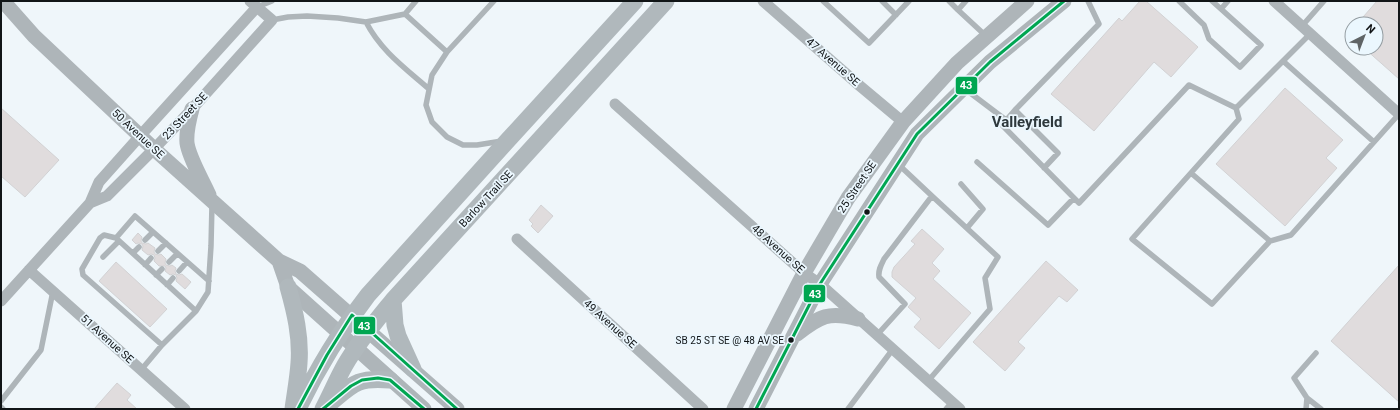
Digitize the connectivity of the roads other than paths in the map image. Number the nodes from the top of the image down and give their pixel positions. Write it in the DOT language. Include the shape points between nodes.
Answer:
graph roads {
  1 [pos="3,1"];
  2 [pos="272,1"];
  3 [pos="494,1"];
  4 [pos="635,1"];
  5 [pos="666,1"];
  6 [pos="764,1"];
  7 [pos="823,1"];
  8 [pos="882,1"];
  9 [pos="909,1"];
  10 [pos="949,1"];
  11 [pos="966,1"];
  12 [pos="1027,1"];
  13 [pos="1064,1"];
  14 [pos="1088,1"];
  15 [pos="1179,1"];
  16 [pos="1212,1"];
  17 [pos="1228,1"];
  18 [pos="1274,1"];
  19 [pos="1324,1"];
  20 [pos="414,2"];
  21 [pos="254,4"];
  22 [pos="1221,9"];
  23 [pos="958,10"];
  24 [pos="405,14"];
  25 [pos="896,15"];
  26 [pos="272,20"];
  27 [pos="366,22"];
  28 [pos="1302,26"];
  29 [pos="1310,34"];
  30 [pos="987,37"];
  31 [pos="446,52"];
  32 [pos="1002,52"];
  33 [pos="1283,61"];
  34 [pos="963,88"];
  35 [pos="429,89"];
  36 [pos="615,104"];
  37 [pos="1236,108"];
  38 [pos="192,109"];
  39 [pos="1015,110"];
  40 [pos="1399,114"];
  41 [pos="1006,120"];
  42 [pos="902,122"];
  43 [pos="140,136"];
  44 [pos="508,140"];
  45 [pos="1374,142"];
  46 [pos="154,149"];
  47 [pos="977,162"];
  48 [pos="898,164"];
  49 [pos="1044,168"];
  50 [pos="1191,173"];
  51 [pos="961,184"];
  52 [pos="932,196"];
  53 [pos="1074,198"];
  54 [pos="212,202"];
  55 [pos="90,203"];
  56 [pos="967,228"];
  57 [pos="153,232"];
  58 [pos="117,239"];
  59 [pos="145,240"];
  60 [pos="517,240"];
  61 [pos="1270,241"];
  62 [pos="166,243"];
  63 [pos="139,247"];
  64 [pos="158,251"];
  65 [pos="133,254"];
  66 [pos="177,254"];
  67 [pos="102,257"];
  68 [pos="151,258"];
  69 [pos="279,261"];
  70 [pos="169,262"];
  71 [pos="187,262"];
  72 [pos="145,265"];
  73 [pos="162,269"];
  74 [pos="29,270"];
  75 [pos="179,271"];
  76 [pos="804,273"];
  77 [pos="156,275"];
  78 [pos="173,278"];
  79 [pos="209,281"];
  80 [pos="820,284"];
  81 [pos="167,285"];
  82 [pos="288,287"];
  83 [pos="53,291"];
  84 [pos="393,300"];
  85 [pos="1,301"];
  86 [pos="196,311"];
  87 [pos="352,315"];
  88 [pos="858,319"];
  89 [pos="369,330"];
  90 [pos="340,334"];
  91 [pos="877,335"];
  92 [pos="793,337"];
  93 [pos="162,345"];
  94 [pos="356,348"];
  95 [pos="893,349"];
  96 [pos="1316,353"];
  97 [pos="414,369"];
  98 [pos="141,370"];
  99 [pos="390,380"];
  100 [pos="928,381"];
  101 [pos="1307,398"];
  102 [pos="1,401"];
  103 [pos="953,407"];
  104 [pos="758,408"];
  105 [pos="185,409"];
  106 [pos="293,409"];
  107 [pos="298,409"];
  108 [pos="324,409"];
  109 [pos="424,409"];
  110 [pos="457,409"];
  111 [pos="703,409"];
  112 [pos="734,409"];
  113 [pos="848,409"];
  114 [pos="1306,409"];
  115 [pos="1321,409"];
  1 -- 43 [label="street, 50 Avenue SE" via="34,36"];
  2 -- 21 [label="lane"];
  3 -- 31 [label="lane"];
  4 -- 44 [label="main road, Barlow Trail SE"];
  5 -- 84 [label="main road, Barlow Trail SE"];
  6 -- 42 [label="street, 47 Avenue SE"];
  7 -- 25 [label="lane" via="869,43"];
  8 -- 25 [label="lane"];
  9 -- 25 [label="lane"];
  10 -- 23 [label="lane"];
  11 -- 23 [label="lane"];
  12 -- 30 [label="street, 25 Street SE"];
  13 -- 32 [label="street, 25 Street SE"];
  14 -- 39 [label="lane" via="1099,24"];
  15 -- 22 [label="lane" via="1204,25 1209,39 1240,67 1261,45"];
  16 -- 22 [label="lane"];
  17 -- 22 [label="lane"];
  18 -- 28 [label="street"];
  19 -- 28 [label="lane"];
  20 -- 24 [label="lane"];
  21 -- 26 [label="street"];
  21 -- 43 [label="street, 23 Street SE"];
  23 -- 30 [label="lane"];
  24 -- 27 [label="lane"];
  24 -- 31 [label="lane"];
  26 -- 27 [label="lane" via="307,16"];
  26 -- 38 [label="street, 23 Street SE"];
  27 -- 35 [label="lane" via="386,51"];
  28 -- 29 [label="street"];
  29 -- 33 [label="lane"];
  29 -- 40 [label="street"];
  30 -- 32 [label="street"];
  30 -- 42 [label="street, 25 Street SE" via="957,63"];
  31 -- 35 [label="lane" via="432,75"];
  32 -- 34 [label="street, 25 Street SE"];
  33 -- 37 [label="lane"];
  33 -- 45 [label="lane"];
  34 -- 41 [label="lane"];
  34 -- 48 [label="street, 25 Street SE" via="917,134"];
  35 -- 44 [label="lane" via="426,105 432,122 447,136 463,145"];
  36 -- 76 [label="street, 48 Avenue SE"];
  37 -- 50 [label="lane" via="1239,119"];
  37 -- 53 [label="lane" via="1189,85 1079,203"];
  38 -- 46 [label="street, 23 Street SE"];
  38 -- 54 [label="street" via="187,143"];
  39 -- 41 [label="lane"];
  39 -- 49 [label="lane" via="1058,153"];
  40 -- 45 [label="lane"];
  41 -- 49 [label="lane" via="1002,125"];
  42 -- 76 [label="street, 25 Street SE" via="848,198"];
  43 -- 46 [label="street, 50 Avenue SE"];
  43 -- 55 [label="street, 23 Street SE" via="100,182"];
  44 -- 87 [label="main road, Barlow Trail SE"];
  45 -- 61 [label="lane" via="1291,235"];
  46 -- 54 [label="street, 50 Avenue SE"];
  46 -- 55 [label="street, 23 Street SE" via="107,196"];
  47 -- 53 [label="lane" via="1048,225"];
  48 -- 52 [label="lane"];
  48 -- 80 [label="street, 25 Street SE"];
  49 -- 53 [label="lane"];
  50 -- 61 [label="lane"];
  50 -- 61 [label="lane" via="1132,239 1212,304"];
  51 -- 56 [label="lane" via="983,209"];
  52 -- 56 [label="lane"];
  52 -- 91 [label="lane" via="880,266 879,277 905,304"];
  54 -- 69 [label="street, 50 Avenue SE"];
  54 -- 79 [label="lane"];
  55 -- 74 [label="street, 23 Street SE"];
  56 -- 100 [label="lane" via="998,257 985,278 990,309"];
  57 -- 58 [label="lane" via="135,216"];
  57 -- 59 [label="lane"];
  57 -- 62 [label="lane"];
  58 -- 65 [label="lane"];
  58 -- 67 [label="lane"];
  58 -- 93 [label="lane" via="104,235 100,238 82,269 83,275"];
  60 -- 111 [label="street, 49 Avenue SE"];
  62 -- 64 [label="lane"];
  62 -- 66 [label="lane"];
  63 -- 65 [label="lane"];
  65 -- 72 [label="lane"];
  66 -- 70 [label="lane"];
  66 -- 71 [label="lane"];
  68 -- 72 [label="lane"];
  69 -- 82 [label="street, 50 Avenue SE"];
  69 -- 87 [label="street, 50 Avenue SE" via="300,271"];
  71 -- 75 [label="lane"];
  71 -- 79 [label="lane"];
  72 -- 77 [label="lane"];
  73 -- 77 [label="lane"];
  74 -- 83 [label="street, 51 Avenue SE"];
  74 -- 85 [label="street, 23 Street SE"];
  76 -- 80 [label="street, 48 Avenue SE"];
  76 -- 112 [label="street, 25 Street SE"];
  77 -- 81 [label="lane"];
  78 -- 81 [label="lane"];
  79 -- 86 [label="lane" via="208,292"];
  80 -- 88 [label="street, 48 Avenue SE"];
  80 -- 92 [label="street, 25 Street SE"];
  81 -- 86 [label="lane"];
  82 -- 90 [label="street, 50 Avenue SE"];
  82 -- 106 [label="main road" via="297,322 300,350"];
  83 -- 98 [label="street, 51 Avenue SE"];
  83 -- 102 [label="lane" via="41,350"];
  84 -- 89 [label="main road, Barlow Trail SE"];
  84 -- 97 [label="main road" via="398,336"];
  86 -- 93 [label="lane"];
  87 -- 89 [label="street, 50 Avenue SE"];
  87 -- 90 [label="main road, Barlow Trail SE"];
  88 -- 91 [label="street, 48 Avenue SE"];
  88 -- 92 [label="street" via="827,315 817,319"];
  89 -- 94 [label="main road, Barlow Trail SE"];
  89 -- 97 [label="street, 50 Avenue SE"];
  90 -- 94 [label="street, 50 Avenue SE"];
  90 -- 107 [label="main road, Barlow Trail SE"];
  91 -- 95 [label="street, 48 Avenue SE"];
  92 -- 104 [label="street, 25 Street SE"];
  93 -- 98 [label="lane"];
  94 -- 99 [label="street, 50 Avenue SE"];
  94 -- 108 [label="main road, Barlow Trail SE"];
  95 -- 100 [label="street, 48 Avenue SE"];
  95 -- 113 [label="lane"];
  96 -- 101 [label="lane" via="1294,378"];
  97 -- 110 [label="street, 50 Avenue SE"];
  98 -- 105 [label="street, 51 Avenue SE"];
  99 -- 108 [label="main road" via="362,380"];
  99 -- 109 [label="street, 50 Avenue SE"];
  100 -- 103 [label="street, 48 Avenue SE"];
  101 -- 114 [label="lane"];
  101 -- 115 [label="lane"];
}
